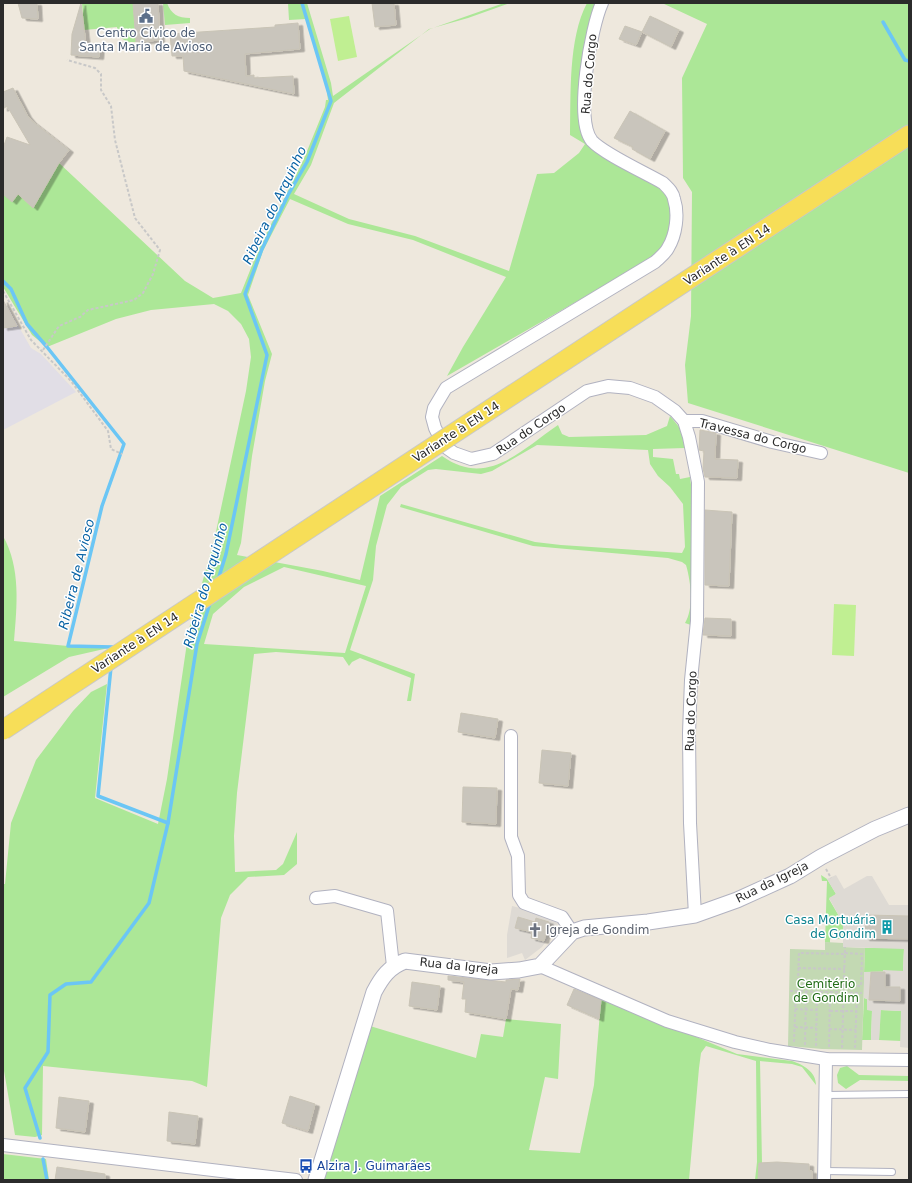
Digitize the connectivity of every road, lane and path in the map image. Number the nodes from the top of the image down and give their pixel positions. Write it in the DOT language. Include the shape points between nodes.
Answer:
graph roads {
  1 [pos="602,3"];
  2 [pos="67,60"];
  3 [pos="909,136"];
  4 [pos="3,291"];
  5 [pos="44,349"];
  6 [pos="684,421"];
  7 [pos="822,453"];
  8 [pos="121,454"];
  9 [pos="3,730"];
  10 [pos="511,736"];
  11 [pos="909,815"];
  12 [pos="316,898"];
  13 [pos="695,915"];
  14 [pos="572,932"];
  15 [pos="845,947"];
  16 [pos="845,954"];
  17 [pos="393,966"];
  18 [pos="540,966"];
  19 [pos="798,968"];
  20 [pos="844,970"];
  21 [pos="844,985"];
  22 [pos="790,991"];
  23 [pos="796,991"];
  24 [pos="806,991"];
  25 [pos="817,992"];
  26 [pos="830,992"];
  27 [pos="844,992"];
  28 [pos="857,993"];
  29 [pos="862,993"];
  30 [pos="795,1009"];
  31 [pos="806,1010"];
  32 [pos="816,1010"];
  33 [pos="830,1011"];
  34 [pos="843,1011"];
  35 [pos="856,1012"];
  36 [pos="795,1028"];
  37 [pos="805,1028"];
  38 [pos="816,1028"];
  39 [pos="829,1029"];
  40 [pos="843,1030"];
  41 [pos="856,1030"];
  42 [pos="794,1045"];
  43 [pos="805,1046"];
  44 [pos="816,1047"];
  45 [pos="855,1049"];
  46 [pos="842,1050"];
  47 [pos="828,1054"];
  48 [pos="909,1060"];
  49 [pos="909,1094"];
  50 [pos="826,1095"];
  51 [pos="3,1145"];
  52 [pos="892,1172"];
  53 [pos="824,1176"];
  54 [pos="296,1180"];
  55 [pos="316,1180"];
  1 -- 6 [label="street, Rua do Corgo" via="590,42 585,102 587,131 601,148 663,184 671,192 676,212 673,238 668,250 655,262 446,388 434,408 434,428 444,446 454,453 471,459 493,454 587,391 608,386 630,388 655,398 675,411"];
  2 -- 5 [label="path" via="95,68 101,74 101,90 110,106 114,134 135,218 160,250 153,274 142,293 134,300 88,310 80,317 59,326"];
  3 -- 9 [label="main road, Variante à EN 14, bridge"];
  4 -- 5 [label="path" via="31,340"];
  5 -- 8 [label="path" via="108,431 111,449"];
  6 -- 7 [label="street, Travessa do Corgo" via="702,421 772,442"];
  6 -- 13 [label="street, Rua do Corgo" via="698,482 697,620 688,733"];
  10 -- 14 [label="street" via="511,837 518,856 519,895 524,903 562,917"];
  11 -- 13 [label="street, Rua da Igreja" via="875,829 784,879"];
  12 -- 17 [label="street" via="335,896 387,911"];
  13 -- 14 [label="street, Rua da Igreja" via="584,928"];
  14 -- 18 [label="street"];
  15 -- 16 [label="path"];
  16 -- 19 [label="path" via="799,953"];
  16 -- 20 [label="path"];
  16 -- 21 [label="path" via="862,954 861,986"];
  17 -- 18 [label="street, Rua da Igreja" via="405,961 491,972"];
  17 -- 55 [label="street" via="381,979 374,992"];
  18 -- 47 [label="street" via="667,1021 770,1050"];
  19 -- 20 [label="path"];
  19 -- 21 [label="path" via="798,984"];
  20 -- 21 [label="path"];
  21 -- 27 [label="path"];
  22 -- 23 [label="path"];
  23 -- 24 [label="path"];
  23 -- 30 [label="path"];
  24 -- 25 [label="path"];
  24 -- 31 [label="path"];
  25 -- 26 [label="path"];
  25 -- 32 [label="path"];
  26 -- 27 [label="path"];
  26 -- 33 [label="path"];
  27 -- 28 [label="path"];
  27 -- 34 [label="path"];
  28 -- 29 [label="path"];
  28 -- 35 [label="path"];
  30 -- 31 [label="path"];
  30 -- 36 [label="path"];
  31 -- 32 [label="path"];
  31 -- 37 [label="path"];
  32 -- 38 [label="path"];
  33 -- 34 [label="path"];
  33 -- 39 [label="path"];
  34 -- 35 [label="path"];
  34 -- 40 [label="path"];
  35 -- 41 [label="path"];
  36 -- 37 [label="path"];
  36 -- 42 [label="path"];
  37 -- 38 [label="path"];
  37 -- 43 [label="path"];
  38 -- 44 [label="path"];
  39 -- 40 [label="path"];
  39 -- 47 [label="path"];
  40 -- 41 [label="path"];
  40 -- 46 [label="path"];
  41 -- 45 [label="path"];
  47 -- 48 [label="street"];
  47 -- 50 [label="street"];
  49 -- 50 [label="lane"];
  50 -- 53 [label="street"];
  51 -- 54 [label="street"];
  52 -- 53 [label="lane"];
}
